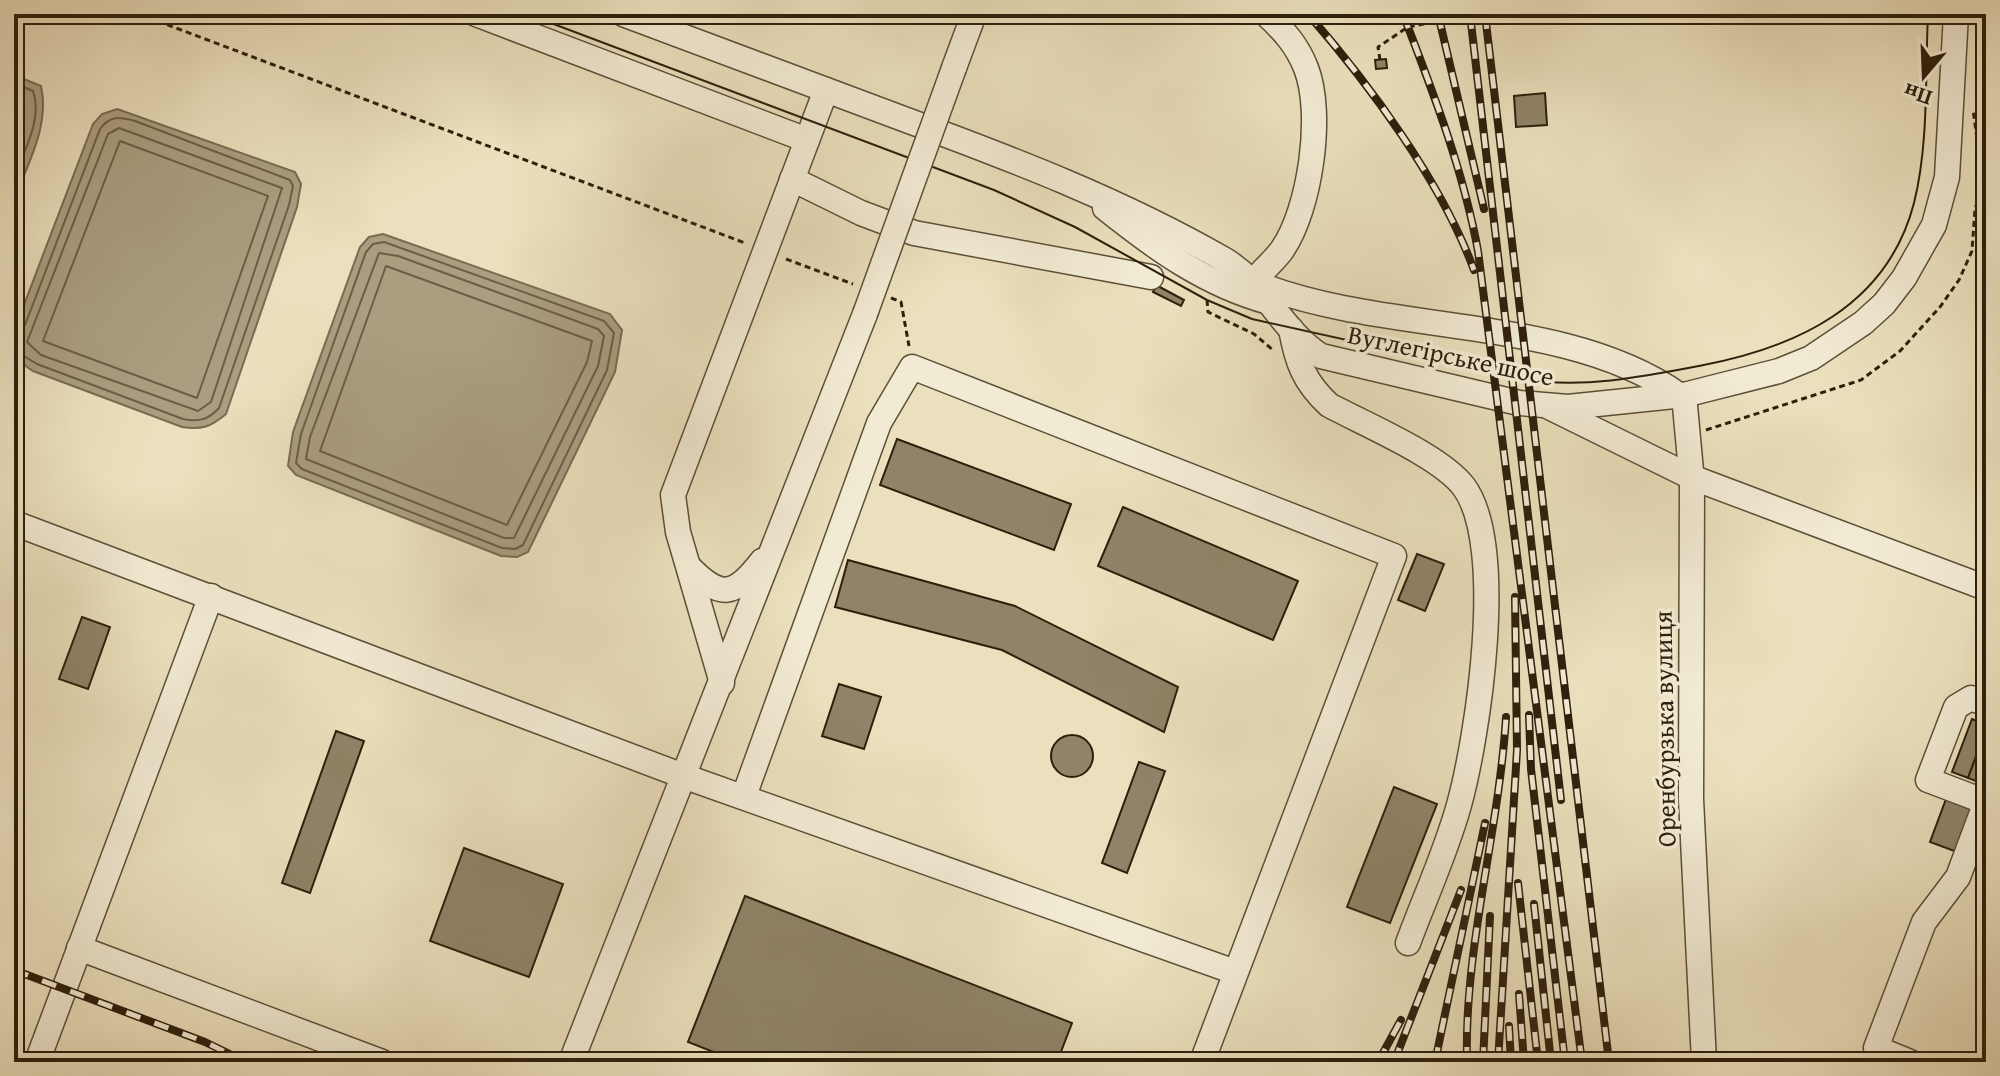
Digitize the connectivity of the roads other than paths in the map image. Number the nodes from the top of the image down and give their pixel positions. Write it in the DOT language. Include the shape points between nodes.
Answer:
graph roads {
  1 [pos="476,14"];
  2 [pos="623,14"];
  3 [pos="974,14"];
  4 [pos="1266,14"];
  5 [pos="1956,14"];
  6 [pos="826,90"];
  7 [pos="807,140"];
  8 [pos="792,179"];
  9 [pos="1085,189"];
  10 [pos="1151,277"];
  11 [pos="1253,282"];
  12 [pos="1272,302"];
  13 [pos="1291,329"];
  14 [pos="1682,395"];
  15 [pos="1546,406"];
  16 [pos="1691,477"];
  17 [pos="14,523"];
  18 [pos="777,543"];
  19 [pos="689,567"];
  20 [pos="1986,588"];
  21 [pos="211,596"];
  22 [pos="722,683"];
  23 [pos="1986,704"];
  24 [pos="686,777"];
  25 [pos="744,796"];
  26 [pos="1986,802"];
  27 [pos="1408,943"];
  28 [pos="79,948"];
  29 [pos="1235,972"];
  30 [pos="37,1062"];
  31 [pos="382,1062"];
  32 [pos="571,1062"];
  33 [pos="1202,1062"];
  34 [pos="1704,1062"];
  35 [pos="1910,1062"];
  1 -- 7 [label="street"];
  2 -- 6 [label="street, Вуглегірське шосе"];
  3 -- 18 [label="street, bridge"];
  4 -- 11 [label="street" via="1291,37 1307,70 1313,116 1298,220 1282,250"];
  5 -- 14 [label="street, Вуглегірське шосе" via="1942,201 1904,278 1863,323 1811,358"];
  6 -- 7 [label="street"];
  6 -- 9 [label="street, Вуглегірське шосе"];
  7 -- 8 [label="street"];
  8 -- 10 [label="street" via="914,233"];
  8 -- 19 [label="street" via="677,478 674,511"];
  9 -- 11 [label="street, Вуглегірське шосе" via="1173,231"];
  9 -- 12 [label="street" via="1175,260 1226,287"];
  11 -- 12 [label="street, Вуглегірське шосе"];
  11 -- 14 [label="street" via="1331,307 1453,324 1602,357 1651,375"];
  12 -- 13 [label="street, Вуглегірське шосе"];
  13 -- 15 [label="street, Вуглегірське шосе" via="1310,349 1336,361"];
  13 -- 27 [label="street" via="1304,378 1329,405 1451,473 1476,511 1485,565 1485,637 1471,748 1458,807"];
  14 -- 15 [label="street, Вуглегірське шосе"];
  14 -- 16 [label="street, Оренбурзька вулиця"];
  15 -- 16 [label="street"];
  16 -- 20 [label="street"];
  16 -- 34 [label="street, Оренбурзька вулиця" via="1691,799"];
  17 -- 21 [label="street"];
  18 -- 19 [label="street" via="748,579 731,590 706,585"];
  18 -- 22 [label="street"];
  19 -- 22 [label="street"];
  21 -- 24 [label="street"];
  21 -- 28 [label="street"];
  22 -- 24 [label="street"];
  23 -- 26 [label="street" via="1971,698 1956,707 1928,780"];
  24 -- 25 [label="street"];
  24 -- 32 [label="street"];
  25 -- 29 [label="street"];
  25 -- 29 [label="street" via="879,423 912,367 1394,556"];
  26 -- 35 [label="street" via="1958,877 1924,922 1876,1048"];
  28 -- 30 [label="street"];
  28 -- 31 [label="street"];
  29 -- 33 [label="street"];
}
